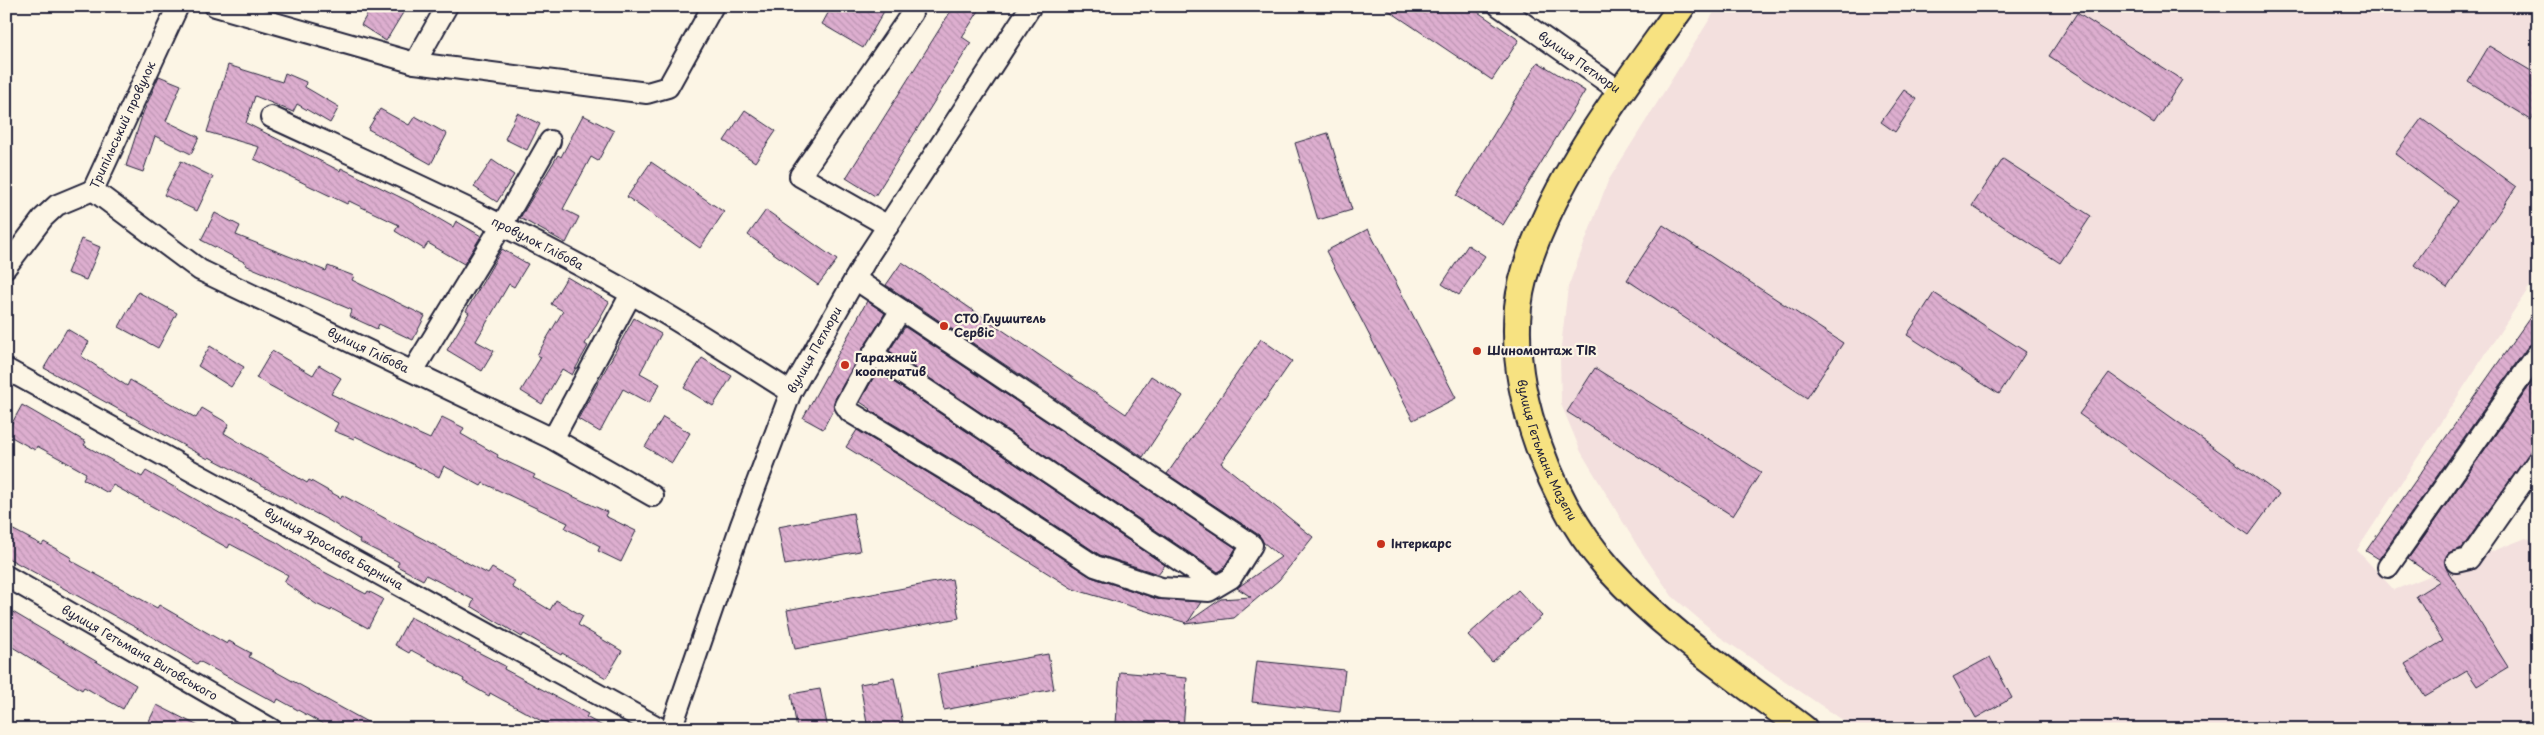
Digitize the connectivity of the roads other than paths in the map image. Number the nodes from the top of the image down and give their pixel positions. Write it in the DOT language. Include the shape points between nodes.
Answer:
graph roads {
  1 [pos="178,6"];
  2 [pos="215,6"];
  3 [pos="448,6"];
  4 [pos="713,6"];
  5 [pos="1032,6"];
  6 [pos="1499,6"];
  7 [pos="1682,6"];
  8 [pos="912,13"];
  9 [pos="415,62"];
  10 [pos="1621,92"];
  11 [pos="271,117"];
  12 [pos="550,141"];
  13 [pos="93,190"];
  14 [pos="502,226"];
  15 [pos="888,226"];
  16 [pos="6,267"];
  17 [pos="855,279"];
  18 [pos="631,294"];
  19 [pos="901,310"];
  20 [pos="2538,353"];
  21 [pos="873,354"];
  22 [pos="6,369"];
  23 [pos="413,371"];
  24 [pos="791,392"];
  25 [pos="553,439"];
  26 [pos="2538,460"];
  27 [pos="654,496"];
  28 [pos="2456,562"];
  29 [pos="2388,567"];
  30 [pos="6,576"];
  31 [pos="1217,586"];
  32 [pos="272,729"];
  33 [pos="661,729"];
  34 [pos="671,729"];
  35 [pos="1804,729"];
  1 -- 13 [label="street, Трипільський провулок"];
  2 -- 9 [label="street"];
  3 -- 9 [label="street"];
  4 -- 9 [label="street" via="668,86 646,93"];
  5 -- 15 [label="street, вулиця Петлюри"];
  6 -- 10 [label="street, вулиця Петлюри"];
  7 -- 10 [label="main road, вулиця Петлюри"];
  8 -- 15 [label="street" via="800,176"];
  10 -- 35 [label="main road, вулиця Гетьмана Мазепи" via="1571,169 1544,222 1530,260 1518,307 1519,366 1527,410 1541,456 1558,491 1608,568 1643,603 1701,651"];
  11 -- 14 [label="street, провулок Глібова"];
  12 -- 14 [label="street"];
  13 -- 16 [label="street, Трипільський провулок" via="58,205 43,218"];
  13 -- 23 [label="street, вулиця Глібова" via="200,270"];
  14 -- 18 [label="street, провулок Глібова"];
  14 -- 23 [label="street"];
  15 -- 17 [label="street, вулиця Петлюри"];
  17 -- 19 [label="street"];
  17 -- 24 [label="street, вулиця Петлюри"];
  18 -- 24 [label="street, провулок Глібова"];
  18 -- 25 [label="street"];
  19 -- 21 [label="street"];
  19 -- 31 [label="street" via="1252,545 1231,578"];
  20 -- 29 [label="street"];
  21 -- 31 [label="street"];
  21 -- 31 [label="street" via="846,405 850,412 979,490 1095,566 1161,588 1209,591"];
  22 -- 33 [label="street, вулиця Ярослава Барнича"];
  23 -- 25 [label="street, вулиця Глібова"];
  24 -- 34 [label="street, вулиця Петлюри"];
  25 -- 27 [label="street, вулиця Глібова"];
  26 -- 28 [label="street" via="2469,559"];
  30 -- 32 [label="street, вулиця Гетьмана Виговського"];
}
